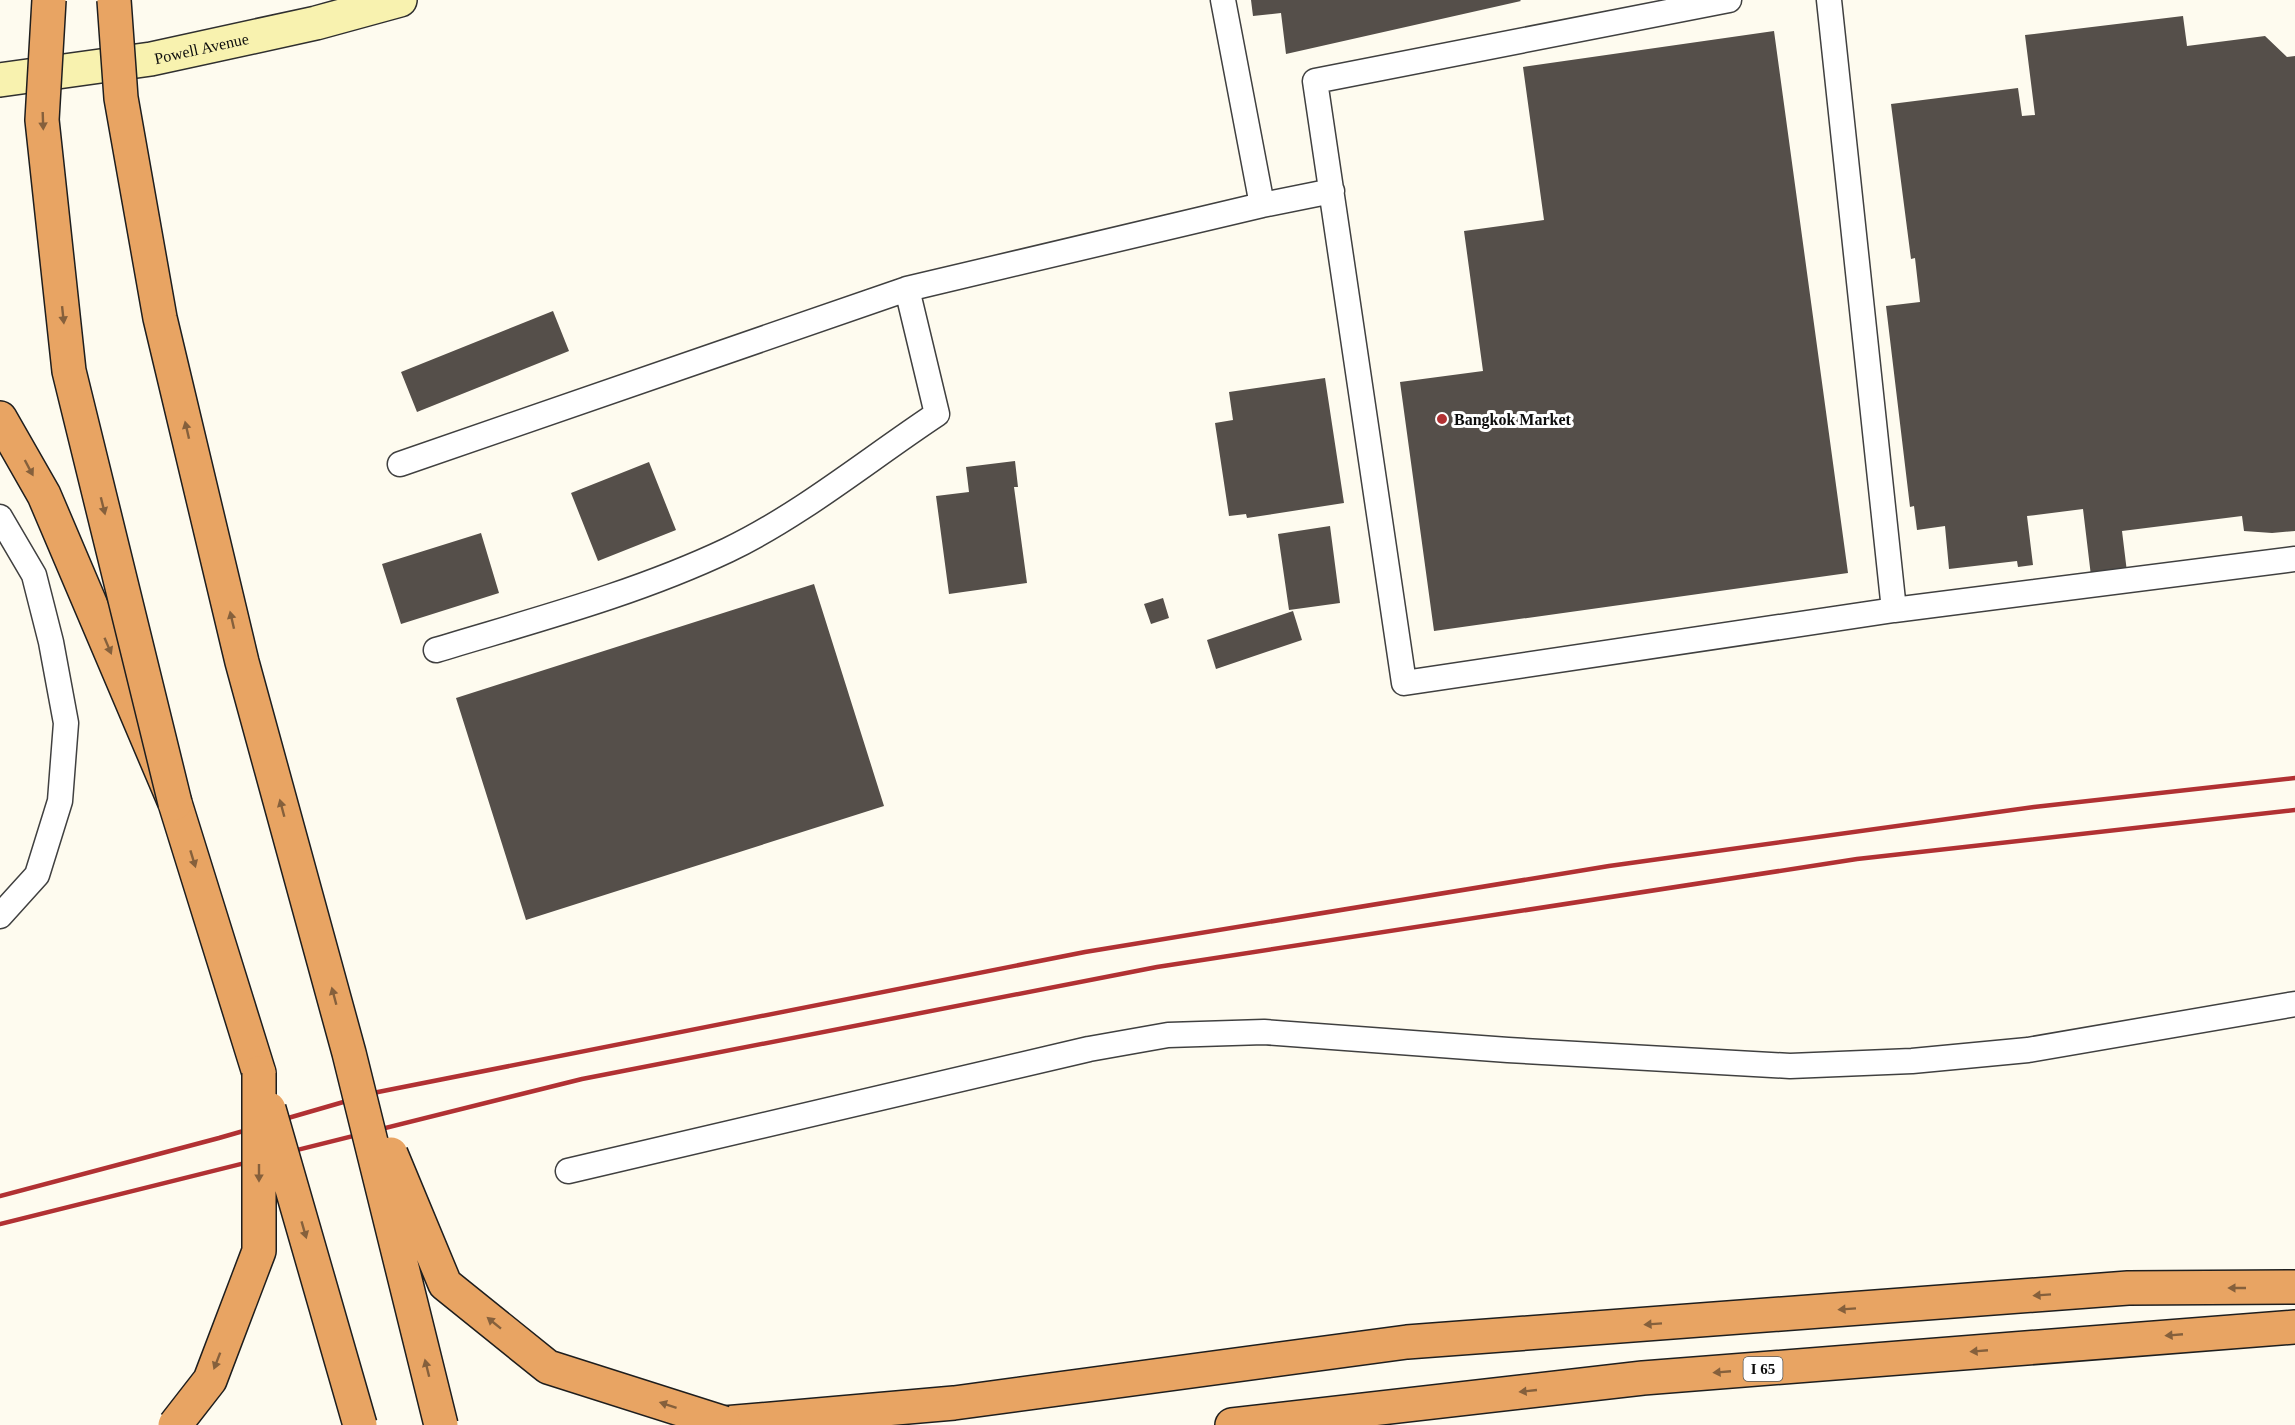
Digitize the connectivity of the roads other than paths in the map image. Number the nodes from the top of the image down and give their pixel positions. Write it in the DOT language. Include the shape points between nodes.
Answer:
graph roads {
  1 [pos="49,0"];
  2 [pos="114,0"];
  3 [pos="363,0"];
  4 [pos="400,0"];
  5 [pos="1223,0"];
  6 [pos="1729,0"];
  7 [pos="1828,0"];
  8 [pos="316,23"];
  9 [pos="0,80"];
  10 [pos="1332,191"];
  11 [pos="1262,205"];
  12 [pos="907,289"];
  13 [pos="0,417"];
  14 [pos="400,464"];
  15 [pos="0,517"];
  16 [pos="2295,559"];
  17 [pos="1894,610"];
  18 [pos="436,650"];
  19 [pos="176,803"];
  20 [pos="0,916"];
  21 [pos="2295,1004"];
  22 [pos="349,1053"];
  23 [pos="259,1073"];
  24 [pos="568,1171"];
  25 [pos="2295,1287"];
  26 [pos="2295,1327"];
  27 [pos="175,1425"];
  28 [pos="360,1425"];
  29 [pos="441,1425"];
  30 [pos="1232,1425"];
  1 -- 19 [label="highway, one-way, bridge" via="42,120 69,370"];
  22 -- 2 [label="highway, one-way, bridge" via="242,662 160,318 122,98"];
  3 -- 8 [label="main road"];
  4 -- 8 [label="main road, Powell Avenue"];
  5 -- 11 [label="lane"];
  6 -- 10 [label="lane" via="1315,81"];
  7 -- 17 [label="lane"];
  8 -- 9 [label="main road, Powell Avenue" via="151,59"];
  10 -- 11 [label="lane"];
  10 -- 17 [label="lane" via="1404,683"];
  11 -- 12 [label="lane"];
  12 -- 14 [label="lane"];
  12 -- 18 [label="lane" via="937,414 825,493 729,549 623,594"];
  13 -- 19 [label="highway, one-way, bridge" via="44,495"];
  15 -- 20 [label="lane" via="34,575 66,723 60,801 37,875"];
  16 -- 17 [label="lane"];
  19 -- 23 [label="highway, one-way"];
  21 -- 24 [label="lane" via="2028,1050 1912,1061 1790,1066 1508,1050 1332,1035 1168,1035 1089,1049"];
  25 -- 22 [label="highway, one-way, bridge" via="2128,1288 1407,1342 954,1403 724,1423 548,1367 445,1284"];
  29 -- 22 [label="highway, one-way, bridge"];
  23 -- 27 [label="highway, one-way, bridge" via="259,1251 210,1380"];
  23 -- 28 [label="highway, one-way, bridge"];
  26 -- 30 [label="highway, I 65, one-way" via="1643,1378"];
}
